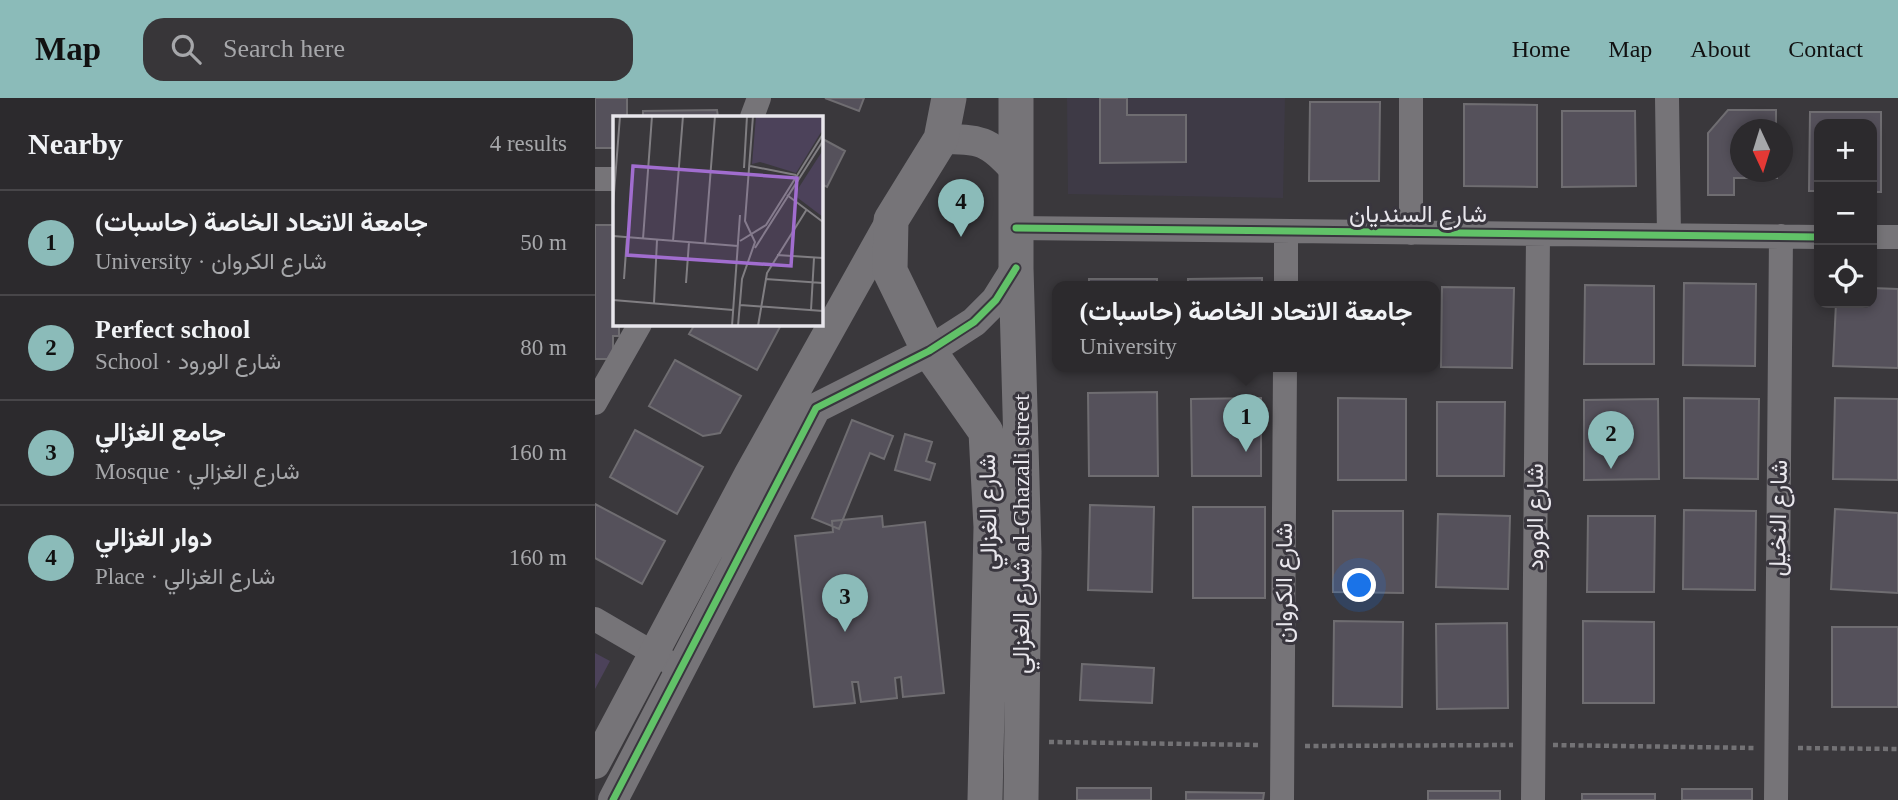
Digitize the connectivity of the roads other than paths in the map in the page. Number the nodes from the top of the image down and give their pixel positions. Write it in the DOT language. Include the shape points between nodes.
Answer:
graph roads {
  1 [pos="759,98"];
  2 [pos="949,98"];
  3 [pos="1016,98"];
  4 [pos="1411,98"];
  5 [pos="1667,98"];
  6 [pos="752,116"];
  7 [pos="941,139"];
  8 [pos="1014,169"];
  9 [pos="595,179"];
  10 [pos="613,179"];
  11 [pos="891,220"];
  12 [pos="1016,228"];
  13 [pos="1286,233"];
  14 [pos="1411,233"];
  15 [pos="1538,234"];
  16 [pos="1669,235"];
  17 [pos="1781,236"];
  18 [pos="1814,237"];
  19 [pos="1877,237"];
  20 [pos="1898,237"];
  21 [pos="1016,268"];
  22 [pos="1286,281"];
  23 [pos="639,326"];
  24 [pos="929,351"];
  25 [pos="1285,372"];
  26 [pos="595,403"];
  27 [pos="595,619"];
  28 [pos="666,661"];
  29 [pos="595,764"];
  30 [pos="613,800"];
  31 [pos="985,800"];
  32 [pos="1021,800"];
  33 [pos="1282,800"];
  34 [pos="1533,800"];
  35 [pos="1776,800"];
  1 -- 6 [label="street"];
  2 -- 7 [label="main road"];
  3 -- 8 [label="main road"];
  4 -- 14 [label="street"];
  5 -- 16 [label="street"];
  7 -- 8 [label="street" via="993,146"];
  7 -- 11 [label="main road"];
  8 -- 12 [label="main road"];
  9 -- 10 [label="street"];
  11 -- 24 [label="main road, شارع الغزالي" via="890,271"];
  11 -- 28 [label="street" via="749,474"];
  12 -- 13 [label="street, شارع السنديان"];
  12 -- 21 [label="main road"];
  13 -- 14 [label="street, شارع السنديان"];
  13 -- 22 [label="street"];
  14 -- 15 [label="street, شارع السنديان"];
  15 -- 16 [label="street, شارع السنديان"];
  15 -- 34 [label="street, شارع الورود"];
  16 -- 17 [label="street, شارع السنديان"];
  17 -- 18 [label="street, شارع السنديان"];
  17 -- 35 [label="street, شارع النخيل"];
  19 -- 20 [label="street"];
  21 -- 24 [label="street" via="996,300 974,322"];
  21 -- 32 [label="main road, شارع الغزالي al-Ghazali street" via="1024,552"];
  23 -- 26 [label="street"];
  24 -- 28 [label="street" via="816,408"];
  24 -- 31 [label="main road, شارع الغزالي" via="986,432 991,527"];
  25 -- 33 [label="street, شارع الكروان"];
  27 -- 28 [label="street"];
  28 -- 29 [label="street"];
  28 -- 30 [label="street"];
}
